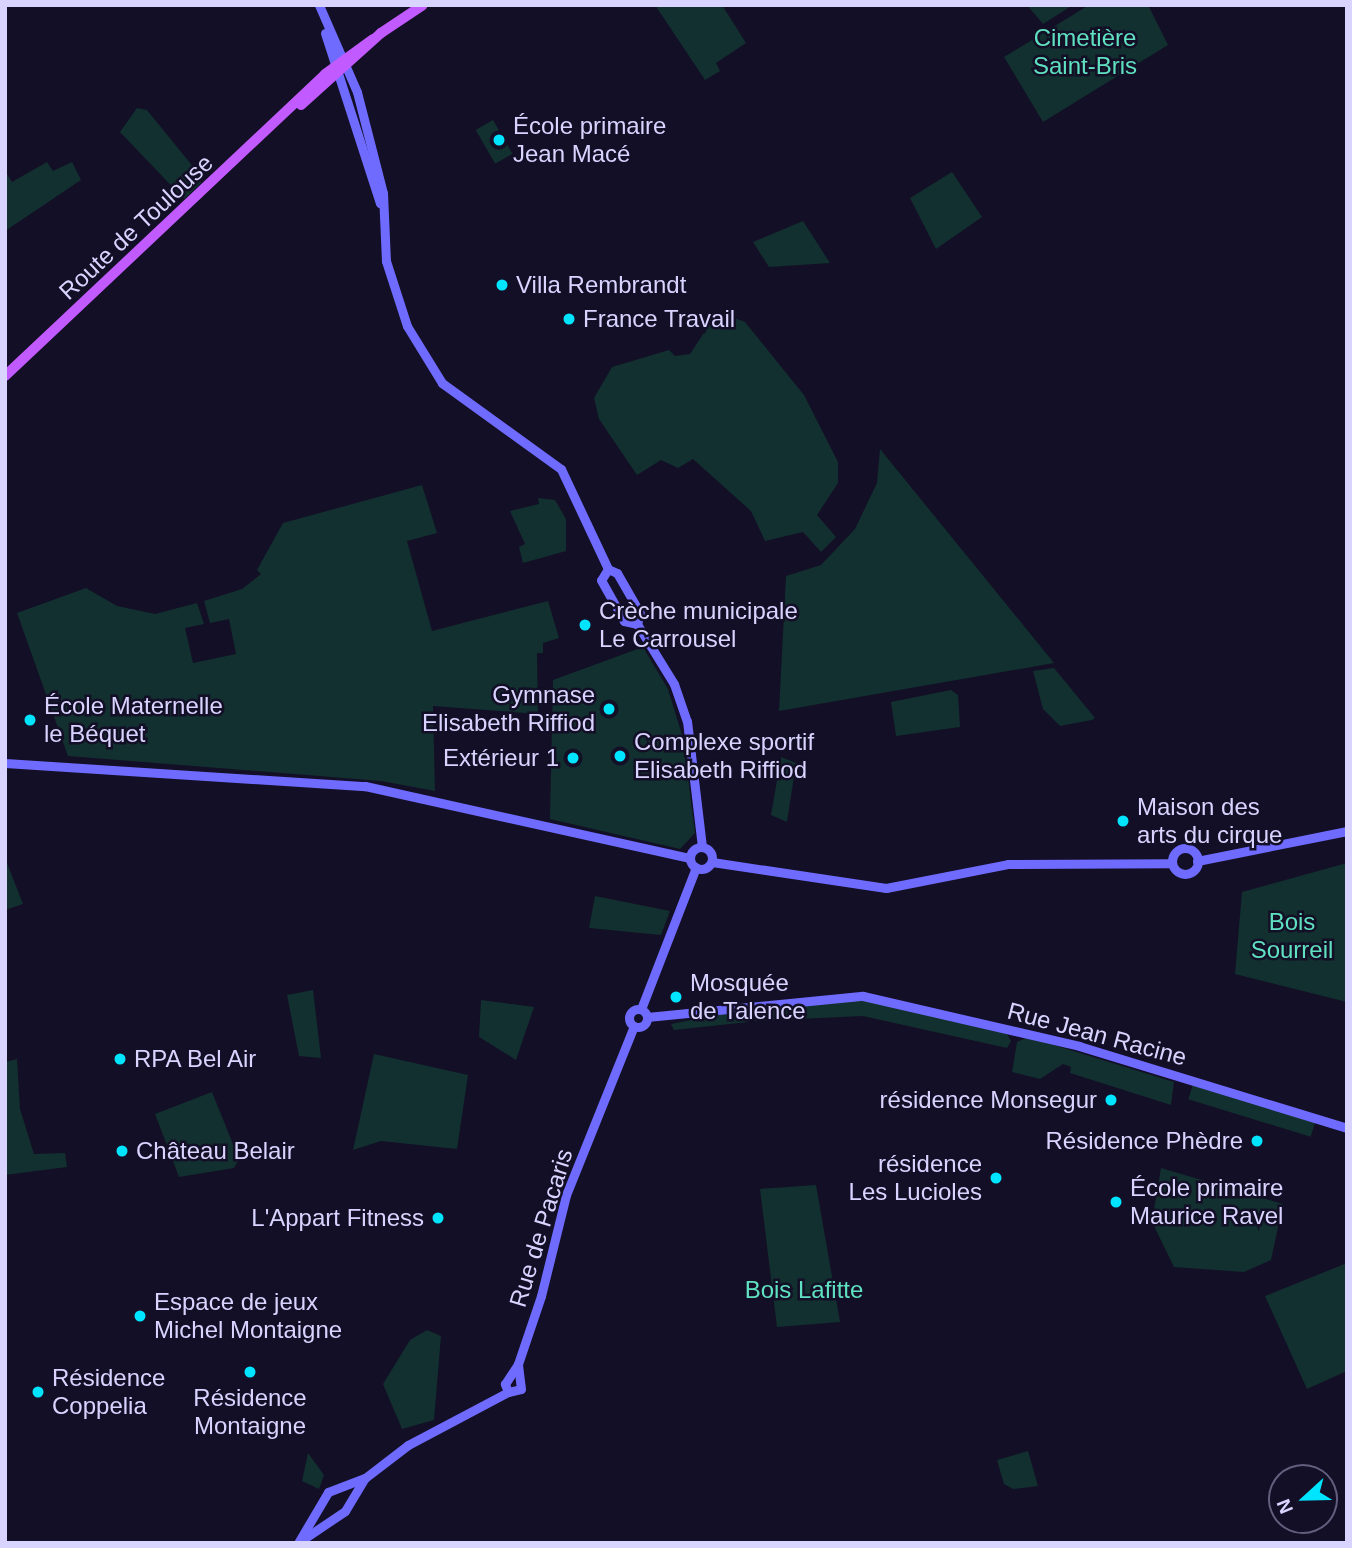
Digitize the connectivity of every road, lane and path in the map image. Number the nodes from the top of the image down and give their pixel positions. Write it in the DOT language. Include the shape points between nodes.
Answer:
graph roads {
  1 [pos="317,5"];
  2 [pos="423,5"];
  3 [pos="342,64"];
  4 [pos="5,376"];
  5 [pos="608,569"];
  6 [pos="637,624"];
  7 [pos="5,763"];
  8 [pos="1347,831"];
  9 [pos="702,847"];
  10 [pos="691,858"];
  11 [pos="1198,861"];
  12 [pos="712,862"];
  13 [pos="1172,863"];
  14 [pos="696,867"];
  15 [pos="644,1013"];
  16 [pos="634,1026"];
  17 [pos="1347,1128"];
  18 [pos="518,1364"];
  19 [pos="508,1378"];
  20 [pos="522,1381"];
  21 [pos="508,1392"];
  22 [pos="365,1478"];
  23 [pos="338,1490"];
  24 [pos="348,1501"];
  25 [pos="323,1507"];
  26 [pos="334,1515"];
  27 [pos="299,1542"];
  1 -- 3 [label="street"];
  2 -- 3 [label="main road, Route de Toulouse"];
  3 -- 4 [label="main road, Route de Toulouse"];
  3 -- 5 [label="street" via="382,208 394,293 423,357 465,403 561,469"];
  5 -- 6 [label="street" via="617,573 640,613"];
  5 -- 6 [label="street" via="601,580 625,623"];
  6 -- 9 [label="street" via="684,711"];
  7 -- 10 [label="street" via="385,789"];
  8 -- 11 [label="street"];
  9 -- 10 [label="street"];
  9 -- 12 [label="street"];
  10 -- 14 [label="street"];
  11 -- 13 [label="street" via="1186,874"];
  11 -- 13 [label="street" via="1184,849"];
  12 -- 13 [label="street" via="886,888 1008,864"];
  12 -- 14 [label="street"];
  14 -- 15 [label="street"];
  15 -- 16 [label="street"];
  15 -- 16 [label="street, Rue de Pacaris" via="630,1014"];
  15 -- 17 [label="street, Rue Jean Racine" via="833,994 876,998 1079,1046"];
  16 -- 18 [label="street, Rue de Pacaris" via="566,1195"];
  18 -- 19 [label="street, Rue de Pacaris"];
  18 -- 20 [label="street, Rue de Pacaris"];
  19 -- 20 [label="street"];
  19 -- 21 [label="street"];
  20 -- 21 [label="street" via="519,1392"];
  21 -- 22 [label="street" via="408,1445"];
  22 -- 23 [label="street"];
  22 -- 24 [label="street"];
  23 -- 24 [label="street"];
  23 -- 25 [label="street" via="325,1494"];
  24 -- 26 [label="street"];
  25 -- 26 [label="street"];
  25 -- 27 [label="street"];
  26 -- 27 [label="street"];
}
